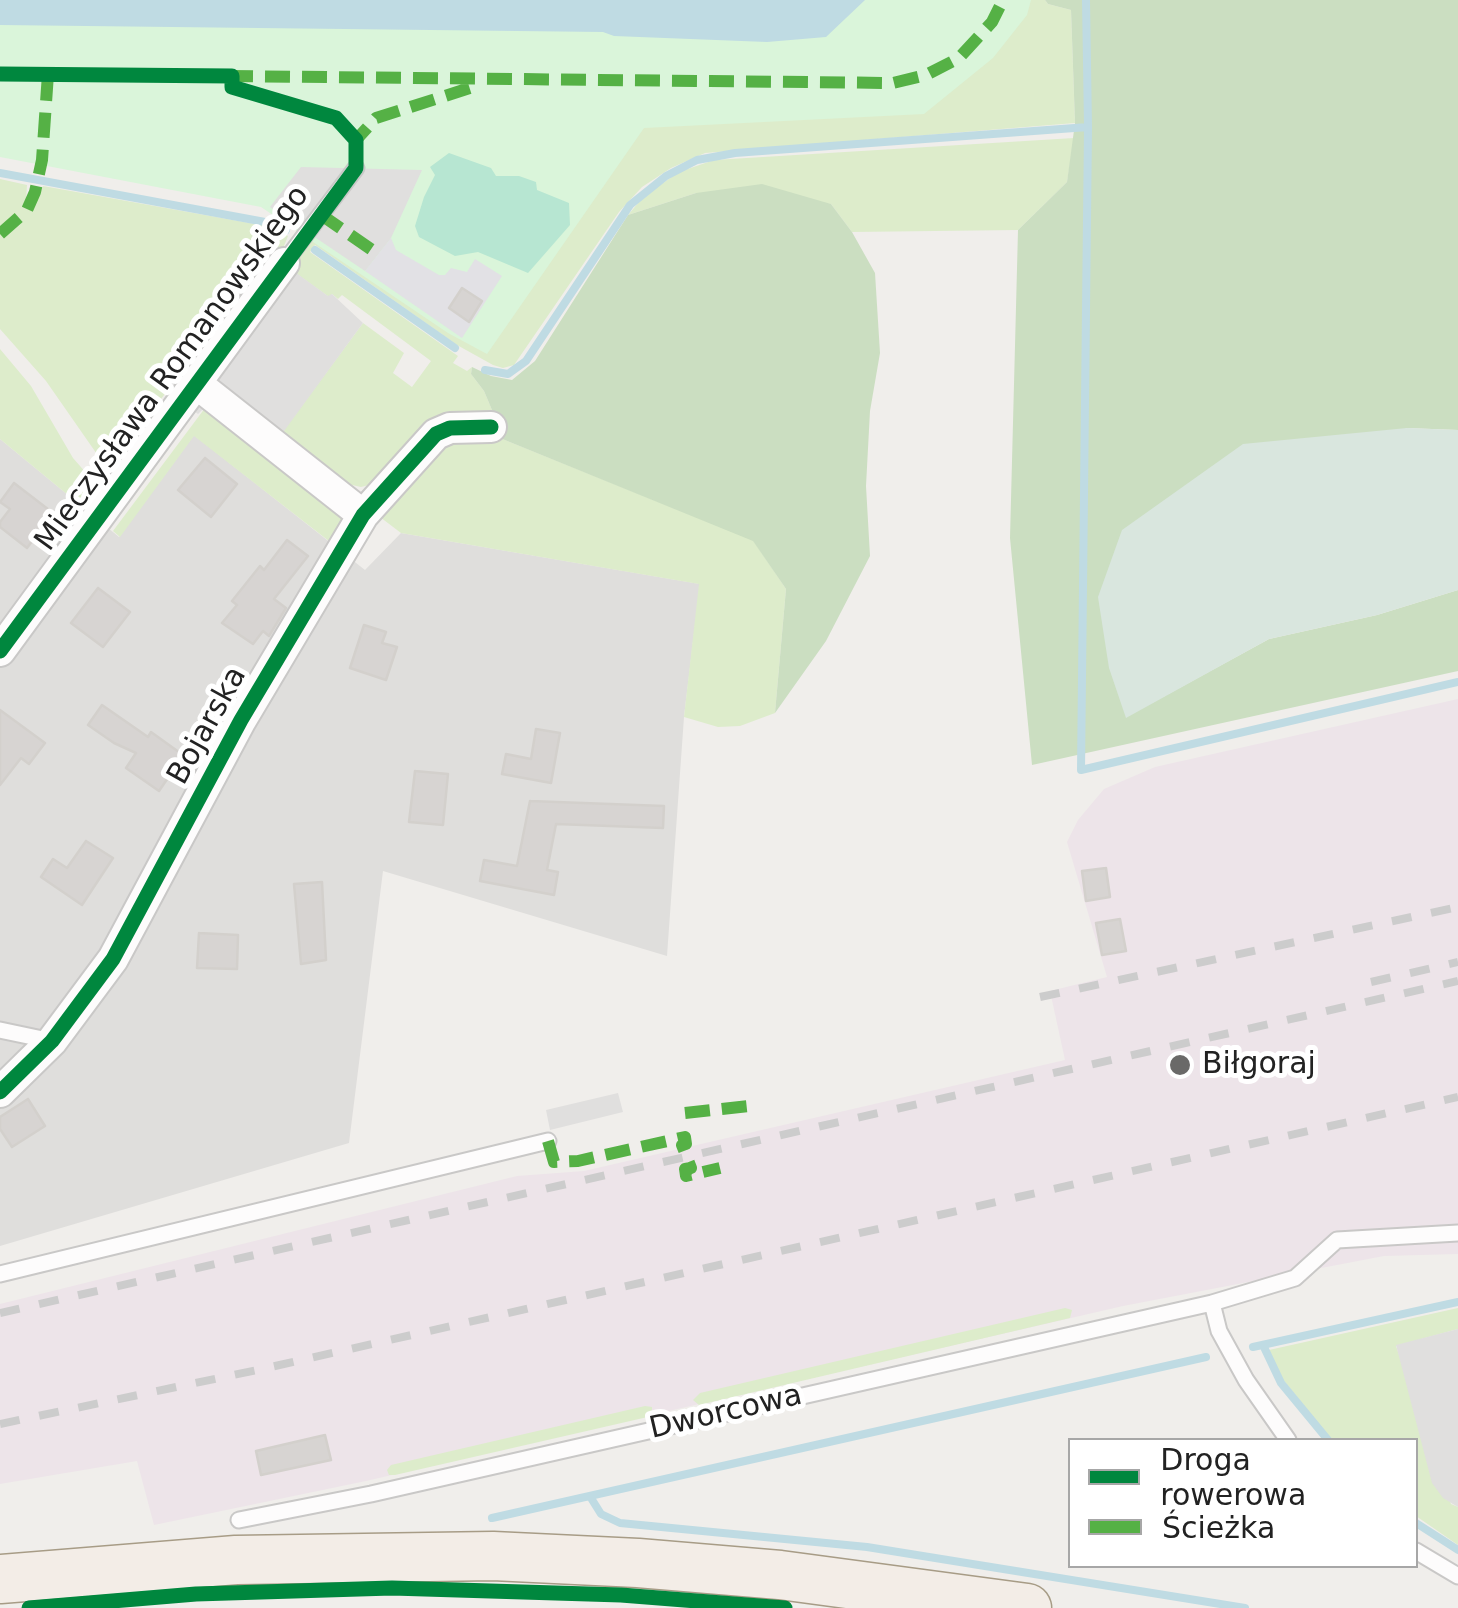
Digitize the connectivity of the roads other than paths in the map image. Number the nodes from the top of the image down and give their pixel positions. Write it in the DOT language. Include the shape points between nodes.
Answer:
graph roads {
  1 [pos="356,168"];
  2 [pos="284,263"];
  3 [pos="197,384"];
  4 [pos="491,427"];
  5 [pos="364,514"];
  6 [pos="0,651"];
  7 [pos="0,1030"];
  8 [pos="52,1042"];
  9 [pos="0,1092"];
  10 [pos="548,1141"];
  11 [pos="1458,1233"];
  12 [pos="0,1274"];
  13 [pos="1212,1303"];
  14 [pos="1287,1438"];
  15 [pos="240,1520"];
  16 [pos="1418,1551"];
  17 [pos="1458,1576"];
  18 [pos="0,1579"];
  19 [pos="1027,1608"];
  1 -- 2 [label="lane, Mieczysława Romanowskiego"];
  2 -- 3 [label="street, Mieczysława Romanowskiego"];
  3 -- 5 [label="street"];
  3 -- 6 [label="street, Mieczysława Romanowskiego"];
  4 -- 5 [label="street, Bojarska" via="436,434"];
  5 -- 8 [label="street, Bojarska" via="241,720 114,959"];
  7 -- 8 [label="lane"];
  8 -- 9 [label="street, Bojarska"];
  10 -- 12 [label="lane"];
  11 -- 13 [label="lane, Dworcowa" via="1337,1240 1295,1278"];
  13 -- 14 [label="lane" via="1219,1332"];
  13 -- 15 [label="lane, Dworcowa"];
  16 -- 17 [label="lane"];
  18 -- 19 [label="main road" via="236,1560 494,1556 780,1574"];
}
